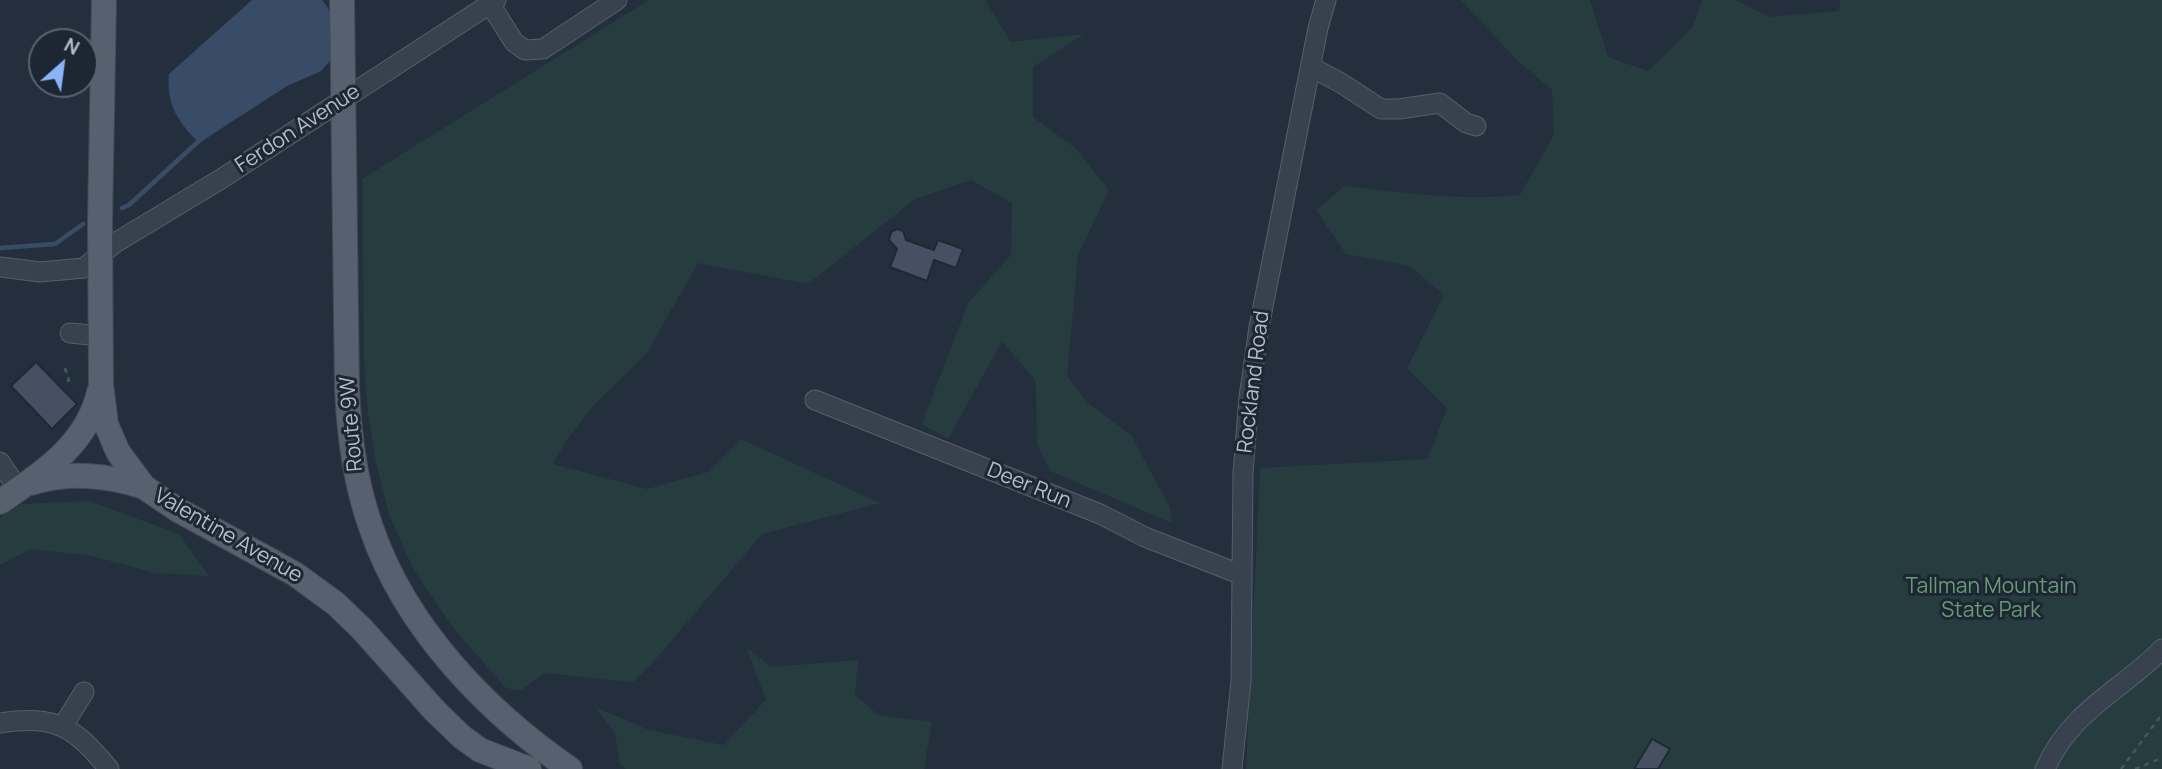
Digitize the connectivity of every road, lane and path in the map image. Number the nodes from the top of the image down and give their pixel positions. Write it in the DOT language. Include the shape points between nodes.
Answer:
graph roads {
  1 [pos="103,0"];
  2 [pos="342,0"];
  3 [pos="617,0"];
  4 [pos="1326,0"];
  5 [pos="493,2"];
  6 [pos="1311,67"];
  7 [pos="1476,126"];
  8 [pos="100,256"];
  9 [pos="0,267"];
  10 [pos="69,333"];
  11 [pos="101,336"];
  12 [pos="65,368"];
  13 [pos="101,377"];
  14 [pos="66,383"];
  15 [pos="814,400"];
  16 [pos="0,462"];
  17 [pos="144,487"];
  18 [pos="9,495"];
  19 [pos="1242,575"];
  20 [pos="2162,649"];
  21 [pos="84,692"];
  22 [pos="2162,714"];
  23 [pos="0,723"];
  24 [pos="64,726"];
  25 [pos="2162,758"];
  26 [pos="109,769"];
  27 [pos="529,769"];
  28 [pos="570,769"];
  29 [pos="1232,769"];
  30 [pos="2045,769"];
  31 [pos="2121,769"];
  32 [pos="2135,769"];
  1 -- 8 [label="main road, Valentine Avenue"];
  2 -- 28 [label="main road, Route 9W, bridge" via="347,388 358,480 372,531 394,579 431,635 512,725"];
  3 -- 5 [label="street" via="543,49 525,50 514,42"];
  4 -- 6 [label="street, Rockland Road"];
  5 -- 8 [label="street, Ferdon Avenue"];
  6 -- 7 [label="street" via="1381,109 1440,103"];
  6 -- 19 [label="street, Rockland Road" via="1249,397"];
  8 -- 9 [label="street, Ferdon Avenue" via="77,271"];
  8 -- 11 [label="main road, Valentine Avenue"];
  10 -- 11 [label="street"];
  11 -- 13 [label="main road, Valentine Avenue"];
  12 -- 14 [label="path"];
  13 -- 17 [label="main road, Valentine Avenue" via="110,434"];
  13 -- 18 [label="main road" via="93,414 80,435 55,462"];
  15 -- 19 [label="street, Deer Run"];
  16 -- 18 [label="street"];
  17 -- 18 [label="main road" via="109,478 68,477 39,480"];
  17 -- 27 [label="main road, Valentine Avenue" via="310,583 350,616 453,729 481,750"];
  19 -- 29 [label="street, Rockland Road" via="1241,681"];
  20 -- 30 [label="street" via="2076,722"];
  21 -- 24 [label="street"];
  22 -- 31 [label="path"];
  23 -- 24 [label="street" via="31,719"];
  24 -- 26 [label="street" via="87,743"];
  25 -- 32 [label="path"];
}
